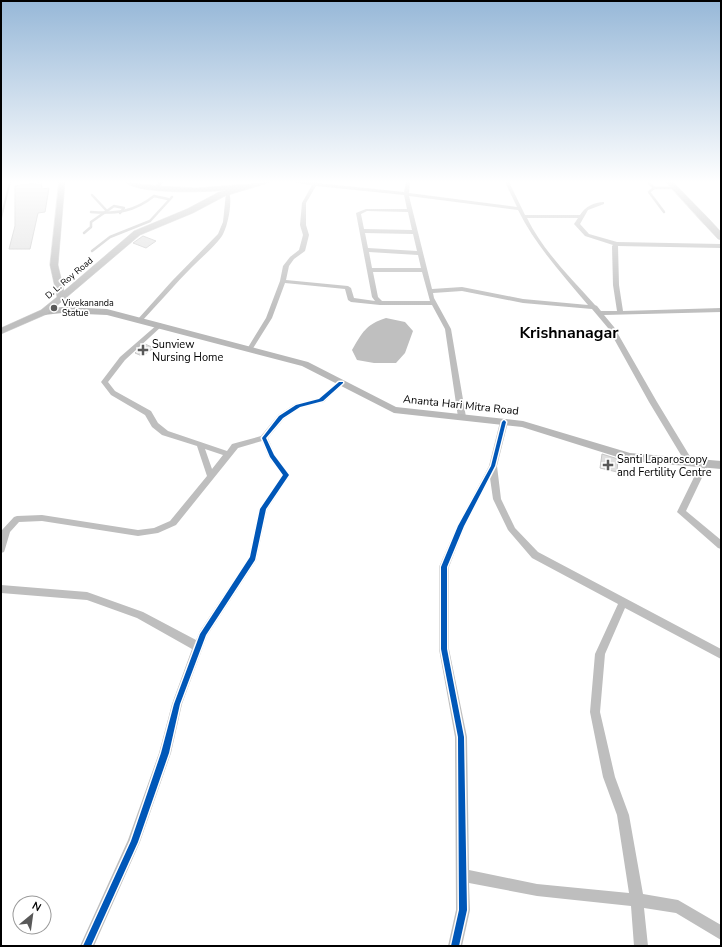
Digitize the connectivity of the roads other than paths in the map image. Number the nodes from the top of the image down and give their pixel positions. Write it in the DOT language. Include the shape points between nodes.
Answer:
graph roads {
  1 [pos="58,226"];
  2 [pos="91,226"];
  3 [pos="142,226"];
  4 [pos="145,226"];
  5 [pos="224,226"];
  6 [pos="303,226"];
  7 [pos="361,226"];
  8 [pos="414,226"];
  9 [pos="528,226"];
  10 [pos="579,226"];
  11 [pos="711,226"];
  12 [pos="362,231"];
  13 [pos="415,232"];
  14 [pos="84,233"];
  15 [pos="721,237"];
  16 [pos="617,244"];
  17 [pos="721,246"];
  18 [pos="366,250"];
  19 [pos="92,251"];
  20 [pos="420,253"];
  21 [pos="370,270"];
  22 [pos="424,270"];
  23 [pos="283,281"];
  24 [pos="429,291"];
  25 [pos="61,297"];
  26 [pos="380,303"];
  27 [pos="433,303"];
  28 [pos="595,308"];
  29 [pos="721,310"];
  30 [pos="44,312"];
  31 [pos="620,312"];
  32 [pos="600,313"];
  33 [pos="140,320"];
  34 [pos="160,326"];
  35 [pos="1,331"];
  36 [pos="250,349"];
  37 [pos="341,383"];
  38 [pos="462,417"];
  39 [pos="504,422"];
  40 [pos="264,438"];
  41 [pos="200,444"];
  42 [pos="228,454"];
  43 [pos="690,463"];
  44 [pos="704,465"];
  45 [pos="721,465"];
  46 [pos="493,466"];
  47 [pos="211,477"];
  48 [pos="721,545"];
  49 [pos="1,549"];
  50 [pos="1,589"];
  51 [pos="623,602"];
  52 [pos="198,647"];
  53 [pos="721,654"];
  54 [pos="462,875"];
  55 [pos="637,900"];
  56 [pos="721,933"];
  57 [pos="87,946"];
  58 [pos="454,946"];
  59 [pos="641,946"];
  1 -- 25 [label="main road" via="54,265"];
  2 -- 14 [label="lane"];
  3 -- 19 [label="lane" via="110,237"];
  4 -- 25 [label="main road, D. L. Roy Road"];
  5 -- 33 [label="street" via="220,235"];
  6 -- 23 [label="street" via="306,235 302,251 286,266"];
  7 -- 12 [label="street"];
  8 -- 13 [label="street"];
  9 -- 28 [label="street" via="554,262"];
  10 -- 16 [label="street" via="587,235"];
  11 -- 15 [label="highway"];
  12 -- 13 [label="street"];
  12 -- 18 [label="street"];
  13 -- 20 [label="street"];
  16 -- 17 [label="street"];
  16 -- 31 [label="street" via="616,284"];
  18 -- 20 [label="street"];
  18 -- 21 [label="street"];
  20 -- 22 [label="street"];
  21 -- 22 [label="street"];
  21 -- 26 [label="street" via="375,297"];
  22 -- 24 [label="street"];
  23 -- 26 [label="street" via="348,288 351,300"];
  23 -- 36 [label="street" via="269,318"];
  24 -- 27 [label="street"];
  24 -- 28 [label="street" via="462,290 523,301"];
  25 -- 30 [label="main road, D. L. Roy Road"];
  26 -- 27 [label="street"];
  27 -- 38 [label="street" via="448,329"];
  28 -- 32 [label="street"];
  29 -- 31 [label="street"];
  30 -- 33 [label="main road, Ananta Hari Mitra Road" via="107,312"];
  30 -- 35 [label="main road, D. L. Roy Road"];
  31 -- 32 [label="street"];
  32 -- 43 [label="street" via="612,327"];
  33 -- 34 [label="main road, Ananta Hari Mitra Road"];
  34 -- 36 [label="main road, Ananta Hari Mitra Road"];
  34 -- 41 [label="street" via="130,351 110,371 104,382 113,393 148,413 155,425 165,432"];
  36 -- 37 [label="main road, Ananta Hari Mitra Road" via="305,364"];
  37 -- 38 [label="main road, Ananta Hari Mitra Road" via="394,410"];
  37 -- 40 [label="street" via="322,400 298,406 281,417"];
  38 -- 39 [label="main road, Ananta Hari Mitra Road"];
  39 -- 43 [label="main road, Ananta Hari Mitra Road" via="523,424 630,456"];
  39 -- 46 [label="street"];
  40 -- 42 [label="street" via="235,446"];
  40 -- 52 [label="street" via="272,456 286,475 263,509 254,558 203,634"];
  41 -- 42 [label="street"];
  41 -- 47 [label="street"];
  42 -- 47 [label="street"];
  43 -- 44 [label="main road, Ananta Hari Mitra Road"];
  44 -- 45 [label="main road, Ananta Hari Mitra Road"];
  44 -- 48 [label="street" via="682,512"];
  46 -- 51 [label="street" via="497,499 512,530 535,555"];
  46 -- 54 [label="street" via="461,526 444,567 444,649 460,737"];
  47 -- 49 [label="street" via="173,523 155,531 138,533 42,518 17,519 6,530"];
  50 -- 52 [label="street" via="87,596 140,615"];
  51 -- 53 [label="street"];
  51 -- 55 [label="street" via="600,654 595,712 609,777 623,815"];
  52 -- 57 [label="street" via="134,842"];
  54 -- 55 [label="street" via="537,890"];
  54 -- 58 [label="street" via="463,910"];
  55 -- 56 [label="street" via="678,906"];
  55 -- 59 [label="street"];
}
